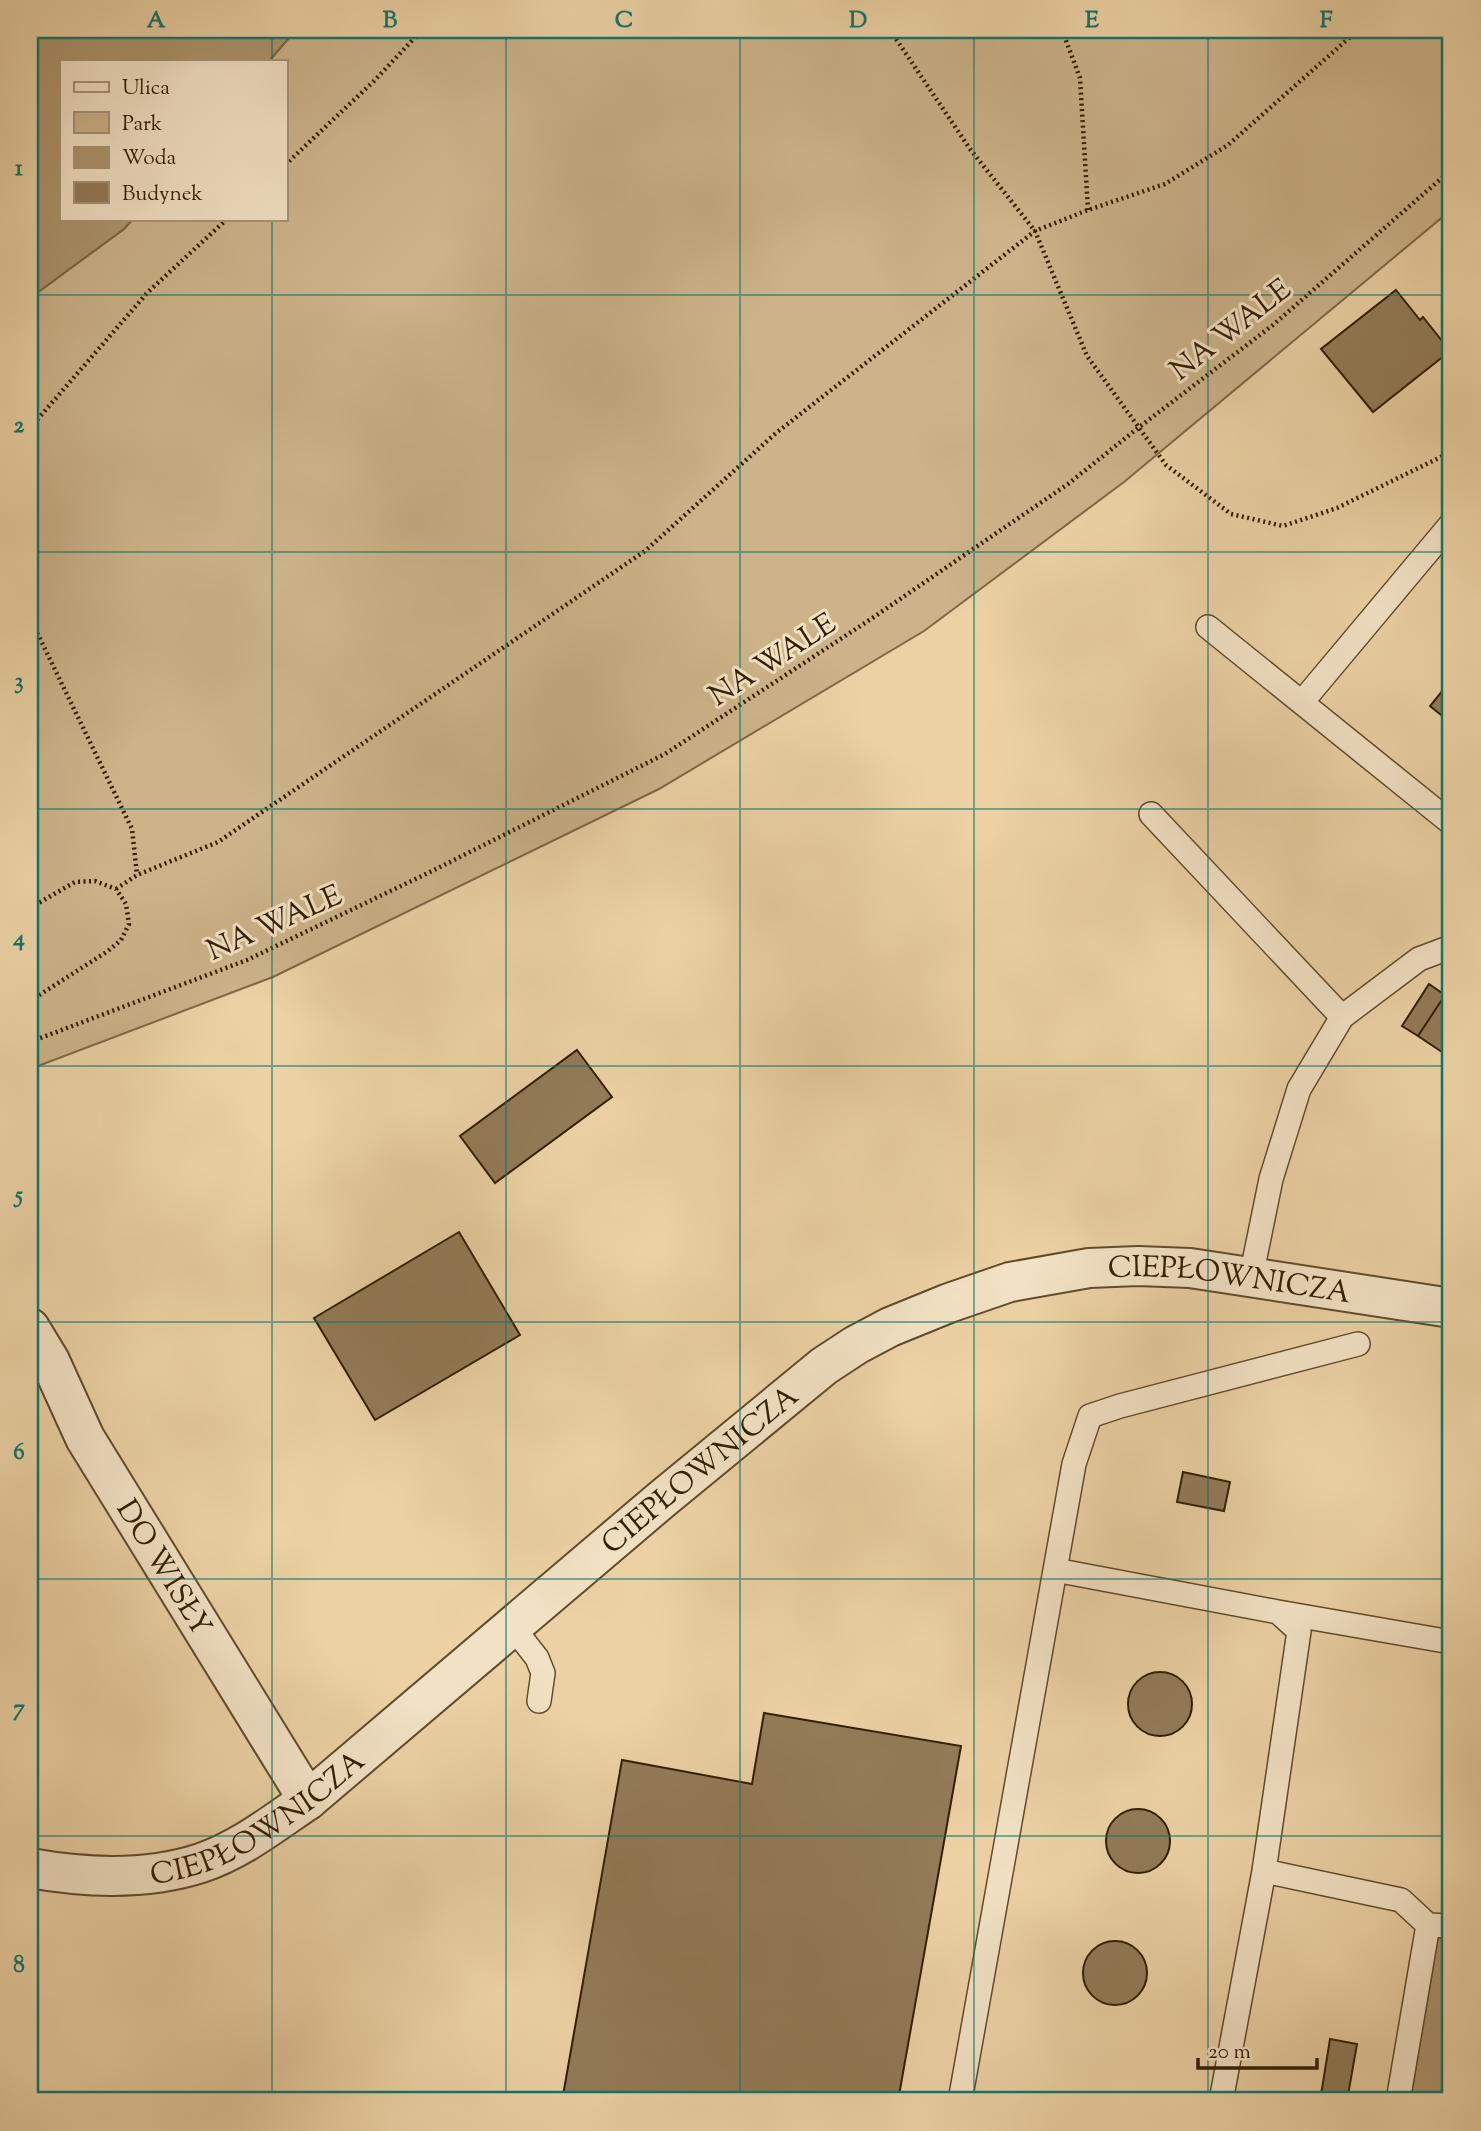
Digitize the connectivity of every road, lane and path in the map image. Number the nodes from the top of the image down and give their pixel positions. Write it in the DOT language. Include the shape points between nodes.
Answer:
graph roads {
  1 [pos="422,30"];
  2 [pos="890,30"];
  3 [pos="1062,30"];
  4 [pos="1358,30"];
  5 [pos="287,162"];
  6 [pos="1451,170"];
  7 [pos="1088,210"];
  8 [pos="226,220"];
  9 [pos="1035,231"];
  10 [pos="30,428"];
  11 [pos="1138,428"];
  12 [pos="1451,452"];
  13 [pos="1451,524"];
  14 [pos="30,618"];
  15 [pos="1208,627"];
  16 [pos="1302,702"];
  17 [pos="1150,814"];
  18 [pos="1451,823"];
  19 [pos="137,875"];
  20 [pos="116,889"];
  21 [pos="30,908"];
  22 [pos="1451,947"];
  23 [pos="30,1001"];
  24 [pos="1342,1017"];
  25 [pos="30,1042"];
  26 [pos="1251,1278"];
  27 [pos="1451,1308"];
  28 [pos="30,1328"];
  29 [pos="1358,1343"];
  30 [pos="1055,1570"];
  31 [pos="1278,1612"];
  32 [pos="512,1626"];
  33 [pos="1451,1642"];
  34 [pos="540,1701"];
  35 [pos="308,1800"];
  36 [pos="30,1868"];
  37 [pos="1264,1871"];
  38 [pos="1428,1926"];
  39 [pos="1451,1926"];
  40 [pos="960,2101"];
  41 [pos="1221,2101"];
  42 [pos="1398,2101"];
  1 -- 5 [label="path"];
  2 -- 9 [label="path" via="970,149"];
  3 -- 7 [label="path" via="1080,78"];
  4 -- 7 [label="path" via="1227,145 1165,184"];
  6 -- 11 [label="path, NA WALE" via="1273,326"];
  7 -- 9 [label="path"];
  8 -- 10 [label="path" via="148,292"];
  9 -- 11 [label="path" via="1087,356"];
  9 -- 19 [label="path" via="776,433 645,551 218,842"];
  11 -- 12 [label="path" via="1166,465 1231,514 1283,526 1337,509"];
  11 -- 25 [label="path, NA WALE" via="1057,492 665,754 247,960"];
  13 -- 16 [label="lane"];
  14 -- 19 [label="path" via="132,829"];
  15 -- 16 [label="lane"];
  16 -- 18 [label="lane"];
  17 -- 24 [label="lane"];
  19 -- 20 [label="path"];
  20 -- 21 [label="path" via="95,881 75,882"];
  20 -- 23 [label="path" via="126,904 129,925 121,940"];
  22 -- 24 [label="lane" via="1419,959"];
  24 -- 26 [label="lane" via="1299,1088 1271,1179"];
  26 -- 27 [label="street, CIEPŁOWNICZA"];
  26 -- 32 [label="street, CIEPŁOWNICZA" via="1190,1268 1089,1268 1010,1282 890,1328 824,1366"];
  28 -- 35 [label="street, DO WISŁY" via="85,1438"];
  29 -- 30 [label="lane" via="1090,1416 1074,1464"];
  30 -- 31 [label="lane"];
  30 -- 40 [label="lane"];
  31 -- 33 [label="lane"];
  31 -- 37 [label="lane" via="1299,1631"];
  32 -- 34 [label="lane" via="543,1673"];
  32 -- 35 [label="street, CIEPŁOWNICZA"];
  35 -- 36 [label="street, CIEPŁOWNICZA" via="256,1836 202,1862 160,1873 117,1876"];
  37 -- 38 [label="lane" via="1401,1900"];
  37 -- 41 [label="lane"];
  38 -- 39 [label="lane"];
  38 -- 42 [label="lane"];
}
